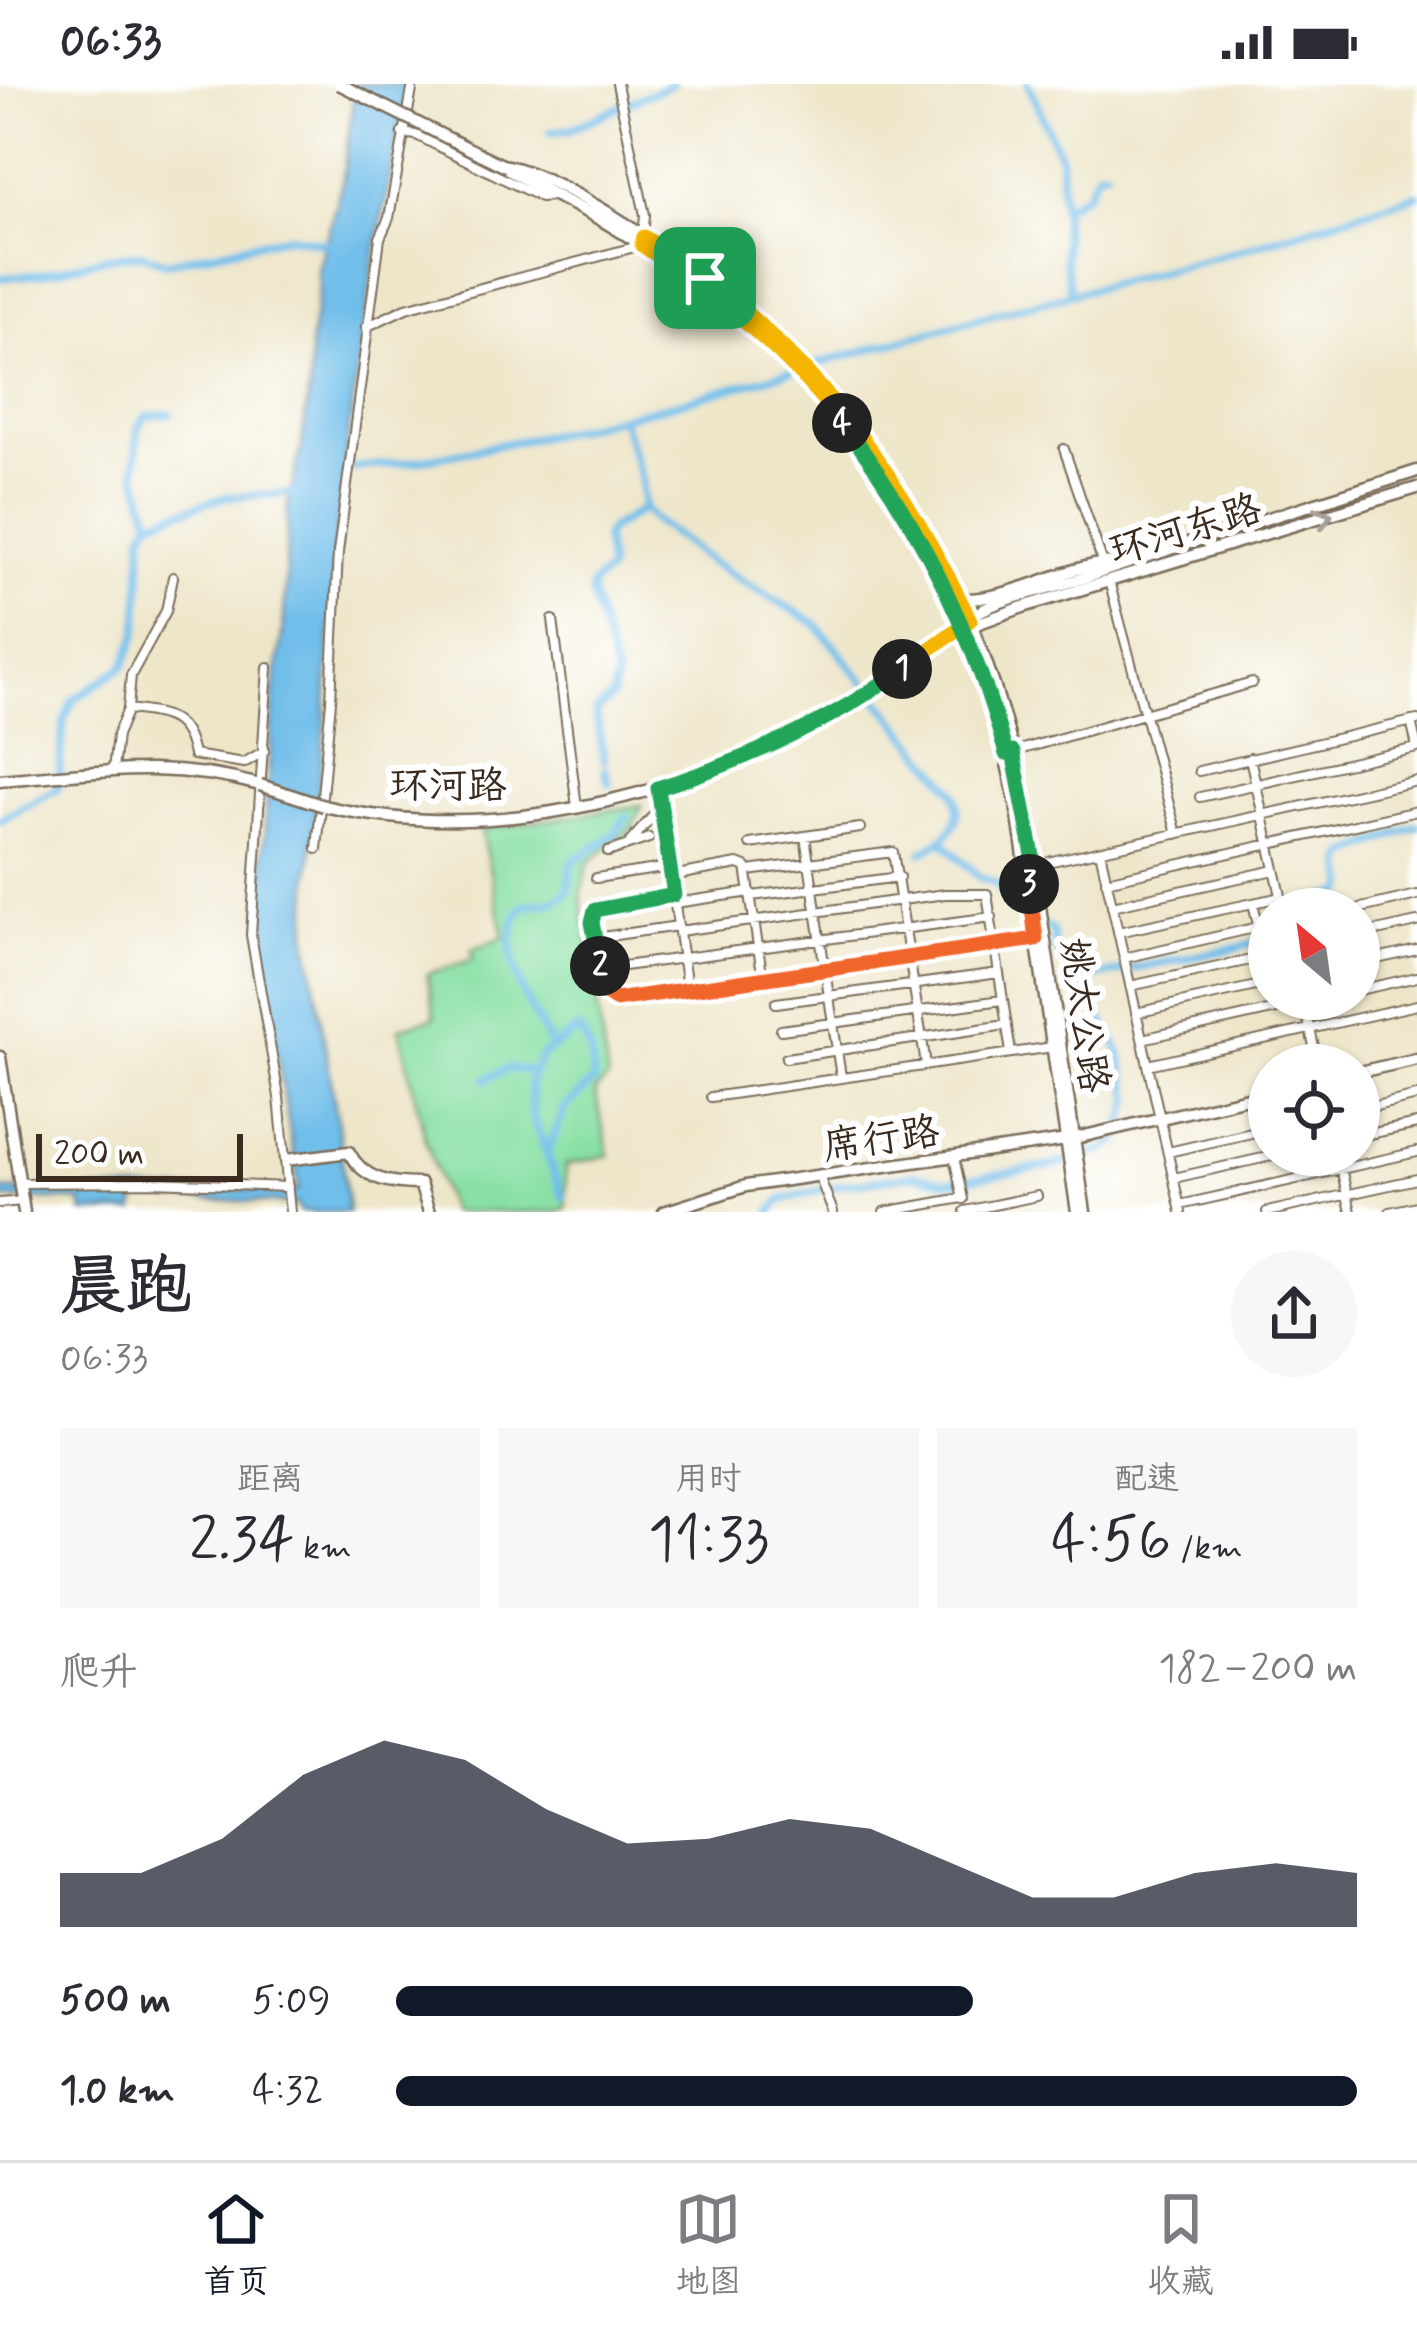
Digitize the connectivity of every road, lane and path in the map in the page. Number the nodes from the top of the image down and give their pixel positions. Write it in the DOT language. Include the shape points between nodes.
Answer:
graph roads {
  1 [pos="340,84"];
  2 [pos="412,84"];
  3 [pos="618,89"];
  4 [pos="402,134"];
  5 [pos="502,165"];
  6 [pos="556,195"];
  7 [pos="643,241"];
  8 [pos="366,327"];
  9 [pos="815,385"];
  10 [pos="1064,449"];
  11 [pos="1417,471"];
  12 [pos="1417,488"];
  13 [pos="1124,562"];
  14 [pos="173,577"];
  15 [pos="1110,583"];
  16 [pos="960,599"];
  17 [pos="553,620"];
  18 [pos="968,625"];
  19 [pos="268,667"];
  20 [pos="1252,682"];
  21 [pos="128,709"];
  22 [pos="1143,714"];
  23 [pos="1414,720"];
  24 [pos="1417,747"];
  25 [pos="266,750"];
  26 [pos="1010,753"];
  27 [pos="1250,758"];
  28 [pos="113,770"];
  29 [pos="1199,771"];
  30 [pos="0,780"];
  31 [pos="1417,781"];
  32 [pos="1256,784"];
  33 [pos="658,788"];
  34 [pos="1200,796"];
  35 [pos="577,807"];
  36 [pos="661,808"];
  37 [pos="1417,811"];
  38 [pos="1263,815"];
  39 [pos="860,828"];
  40 [pos="1177,834"];
  41 [pos="805,836"];
  42 [pos="649,838"];
  43 [pos="629,842"];
  44 [pos="751,844"];
  45 [pos="1269,844"];
  46 [pos="317,849"];
  47 [pos="1100,851"];
  48 [pos="608,852"];
  49 [pos="809,862"];
  50 [pos="1031,866"];
  51 [pos="1275,870"];
  52 [pos="671,871"];
  53 [pos="748,871"];
  54 [pos="899,877"];
  55 [pos="596,878"];
  56 [pos="1106,880"];
  57 [pos="813,888"];
  58 [pos="1279,888"];
  59 [pos="751,894"];
  60 [pos="1417,895"];
  61 [pos="675,899"];
  62 [pos="902,900"];
  63 [pos="1248,904"];
  64 [pos="1380,904"];
  65 [pos="1112,906"];
  66 [pos="816,912"];
  67 [pos="992,917"];
  68 [pos="755,920"];
  69 [pos="1417,922"];
  70 [pos="679,928"];
  71 [pos="907,928"];
  72 [pos="1248,930"];
  73 [pos="1380,930"];
  74 [pos="1118,932"];
  75 [pos="596,938"];
  76 [pos="820,939"];
  77 [pos="1040,939"];
  78 [pos="995,945"];
  79 [pos="759,947"];
  80 [pos="1417,950"];
  81 [pos="911,957"];
  82 [pos="683,958"];
  83 [pos="1380,958"];
  84 [pos="1248,960"];
  85 [pos="1125,961"];
  86 [pos="825,968"];
  87 [pos="601,969"];
  88 [pos="999,973"];
  89 [pos="760,976"];
  90 [pos="1417,977"];
  91 [pos="1129,982"];
  92 [pos="915,984"];
  93 [pos="1380,985"];
  94 [pos="688,988"];
  95 [pos="1248,988"];
  96 [pos="829,996"];
  97 [pos="1002,1000"];
  98 [pos="776,1003"];
  99 [pos="1417,1006"];
  100 [pos="919,1012"];
  101 [pos="1136,1013"];
  102 [pos="1248,1014"];
  103 [pos="1308,1020"];
  104 [pos="833,1023"];
  105 [pos="1006,1025"];
  106 [pos="1310,1029"];
  107 [pos="782,1030"];
  108 [pos="922,1038"];
  109 [pos="1142,1039"];
  110 [pos="1313,1044"];
  111 [pos="1056,1047"];
  112 [pos="837,1050"];
  113 [pos="1011,1053"];
  114 [pos="0,1057"];
  115 [pos="786,1058"];
  116 [pos="1417,1059"];
  117 [pos="926,1065"];
  118 [pos="1148,1065"];
  119 [pos="1380,1067"];
  120 [pos="841,1077"];
  121 [pos="711,1096"];
  122 [pos="1417,1096"];
  123 [pos="1248,1098"];
  124 [pos="1380,1105"];
  125 [pos="1161,1120"];
  126 [pos="1417,1124"];
  127 [pos="1380,1132"];
  128 [pos="1248,1134"];
  129 [pos="1071,1140"];
  130 [pos="1168,1152"];
  131 [pos="1417,1152"];
  132 [pos="954,1157"];
  133 [pos="286,1160"];
  134 [pos="1380,1160"];
  135 [pos="1248,1161"];
  136 [pos="1313,1176"];
  137 [pos="1343,1176"];
  138 [pos="1174,1178"];
  139 [pos="821,1179"];
  140 [pos="1417,1179"];
  141 [pos="288,1189"];
  142 [pos="962,1193"];
  143 [pos="1347,1194"];
  144 [pos="22,1196"];
  145 [pos="1036,1196"];
  146 [pos="0,1203"];
  147 [pos="1417,1206"];
  148 [pos="1180,1209"];
  149 [pos="290,1210"];
  150 [pos="965,1211"];
  151 [pos="429,1212"];
  152 [pos="664,1212"];
  153 [pos="833,1212"];
  154 [pos="884,1212"];
  155 [pos="1081,1212"];
  156 [pos="1268,1212"];
  157 [pos="1351,1212"];
  158 [pos="1390,1212"];
  1 -- 5 [label="street, bridge"];
  2 -- 4 [label="street"];
  3 -- 7 [label="street"];
  4 -- 6 [label="street" via="540,197"];
  4 -- 8 [label="street"];
  5 -- 6 [label="street"];
  5 -- 7 [label="street" via="538,177"];
  6 -- 7 [label="street"];
  7 -- 8 [label="street" via="406,308"];
  7 -- 9 [label="street"];
  8 -- 46 [label="street" via="334,594"];
  9 -- 16 [label="street" via="893,478"];
  9 -- 18 [label="street" via="896,498"];
  10 -- 15 [label="street"];
  11 -- 13 [label="street, 环河路"];
  15 -- 12 [label="street, 环河东路, one-way"];
  13 -- 16 [label="street"];
  13 -- 18 [label="street, 环河路" via="988,607"];
  14 -- 21 [label="street" via="166,611 131,675"];
  15 -- 18 [label="street, 环河东路"];
  15 -- 22 [label="street"];
  16 -- 18 [label="street"];
  17 -- 35 [label="street"];
  18 -- 26 [label="street, 姚太公路"];
  18 -- 33 [label="street, 环河路" via="865,695 750,754"];
  19 -- 25 [label="street"];
  20 -- 22 [label="street"];
  21 -- 25 [label="street" via="178,721 193,755 244,764"];
  21 -- 28 [label="street"];
  22 -- 26 [label="street"];
  22 -- 40 [label="street"];
  23 -- 24 [label="street"];
  23 -- 27 [label="street"];
  24 -- 32 [label="street"];
  25 -- 133 [label="street" via="251,935"];
  26 -- 50 [label="street, 姚太公路"];
  27 -- 29 [label="street"];
  27 -- 32 [label="street"];
  28 -- 30 [label="street, 环河路"];
  28 -- 35 [label="street, 环河路, bridge" via="192,770 362,814 434,819"];
  31 -- 38 [label="street"];
  32 -- 34 [label="street"];
  32 -- 38 [label="street"];
  33 -- 35 [label="street, 环河路"];
  33 -- 36 [label="street"];
  36 -- 43 [label="street"];
  36 -- 52 [label="street"];
  37 -- 45 [label="street"];
  38 -- 40 [label="street"];
  38 -- 45 [label="street"];
  39 -- 41 [label="street"];
  40 -- 47 [label="street"];
  41 -- 44 [label="street"];
  41 -- 49 [label="street"];
  42 -- 43 [label="street"];
  43 -- 48 [label="street"];
  45 -- 51 [label="street"];
  45 -- 56 [label="street"];
  47 -- 50 [label="street"];
  47 -- 56 [label="street"];
  49 -- 53 [label="street"];
  49 -- 54 [label="street" via="888,851"];
  49 -- 57 [label="street"];
  50 -- 77 [label="street, 姚太公路"];
  51 -- 58 [label="street"];
  51 -- 65 [label="street"];
  52 -- 53 [label="street" via="738,864"];
  52 -- 55 [label="street"];
  52 -- 61 [label="street"];
  53 -- 59 [label="street"];
  54 -- 57 [label="street"];
  54 -- 62 [label="street"];
  56 -- 65 [label="street"];
  57 -- 59 [label="street"];
  57 -- 66 [label="street"];
  59 -- 61 [label="street"];
  59 -- 68 [label="street"];
  60 -- 64 [label="street"];
  61 -- 70 [label="street"];
  61 -- 75 [label="street" via="600,906"];
  62 -- 66 [label="street"];
  62 -- 67 [label="street" via="982,892"];
  62 -- 71 [label="street"];
  63 -- 74 [label="street"];
  65 -- 74 [label="street"];
  66 -- 68 [label="street"];
  66 -- 76 [label="street"];
  67 -- 71 [label="street"];
  67 -- 78 [label="street"];
  68 -- 70 [label="street"];
  68 -- 79 [label="street"];
  69 -- 73 [label="street"];
  70 -- 75 [label="street"];
  70 -- 82 [label="street"];
  71 -- 76 [label="street"];
  71 -- 81 [label="street"];
  72 -- 85 [label="street"];
  74 -- 85 [label="street"];
  75 -- 87 [label="street"];
  76 -- 79 [label="street"];
  76 -- 86 [label="street"];
  77 -- 78 [label="street"];
  77 -- 111 [label="street, 姚太公路"];
  78 -- 81 [label="street"];
  78 -- 88 [label="street"];
  79 -- 82 [label="street"];
  79 -- 89 [label="street"];
  80 -- 83 [label="street"];
  81 -- 86 [label="street"];
  81 -- 92 [label="street"];
  82 -- 87 [label="street"];
  82 -- 94 [label="street"];
  84 -- 91 [label="street"];
  85 -- 91 [label="street"];
  86 -- 89 [label="street"];
  86 -- 96 [label="street"];
  87 -- 94 [label="street" via="615,1000"];
  88 -- 92 [label="street"];
  88 -- 97 [label="street"];
  89 -- 94 [label="street"];
  90 -- 93 [label="street"];
  91 -- 101 [label="street"];
  92 -- 96 [label="street"];
  92 -- 100 [label="street"];
  95 -- 101 [label="street"];
  96 -- 98 [label="street"];
  96 -- 104 [label="street"];
  97 -- 100 [label="street"];
  97 -- 105 [label="street"];
  99 -- 106 [label="street"];
  100 -- 104 [label="street"];
  100 -- 108 [label="street"];
  101 -- 109 [label="street"];
  102 -- 109 [label="street"];
  103 -- 106 [label="street"];
  104 -- 107 [label="street"];
  104 -- 112 [label="street"];
  105 -- 108 [label="street"];
  105 -- 113 [label="street"];
  106 -- 110 [label="street"];
  106 -- 118 [label="street"];
  108 -- 112 [label="street"];
  108 -- 117 [label="street"];
  109 -- 118 [label="street"];
  111 -- 113 [label="street"];
  111 -- 129 [label="street, 姚太公路"];
  112 -- 115 [label="street"];
  112 -- 120 [label="street"];
  113 -- 117 [label="street"];
  114 -- 144 [label="street"];
  116 -- 119 [label="street"];
  117 -- 120 [label="street"];
  118 -- 125 [label="street"];
  120 -- 121 [label="street"];
  122 -- 124 [label="street"];
  123 -- 125 [label="street, 席行路"];
  125 -- 129 [label="street, 席行路"];
  125 -- 130 [label="street"];
  126 -- 127 [label="street"];
  128 -- 130 [label="street"];
  129 -- 132 [label="street, 席行路"];
  129 -- 155 [label="street, 姚太公路"];
  130 -- 138 [label="street"];
  131 -- 134 [label="street"];
  132 -- 139 [label="street, 席行路"];
  132 -- 142 [label="street"];
  133 -- 141 [label="street"];
  133 -- 151 [label="street" via="349,1152 388,1184 420,1184"];
  135 -- 138 [label="street"];
  136 -- 148 [label="street"];
  137 -- 143 [label="street"];
  138 -- 148 [label="street"];
  139 -- 152 [label="street, 席行路" via="746,1186"];
  139 -- 153 [label="street"];
  140 -- 143 [label="street"];
  141 -- 144 [label="street"];
  141 -- 149 [label="street"];
  142 -- 150 [label="street"];
  142 -- 154 [label="street"];
  143 -- 156 [label="street"];
  143 -- 157 [label="street"];
  144 -- 146 [label="street"];
  145 -- 150 [label="street"];
  147 -- 158 [label="street"];
}
